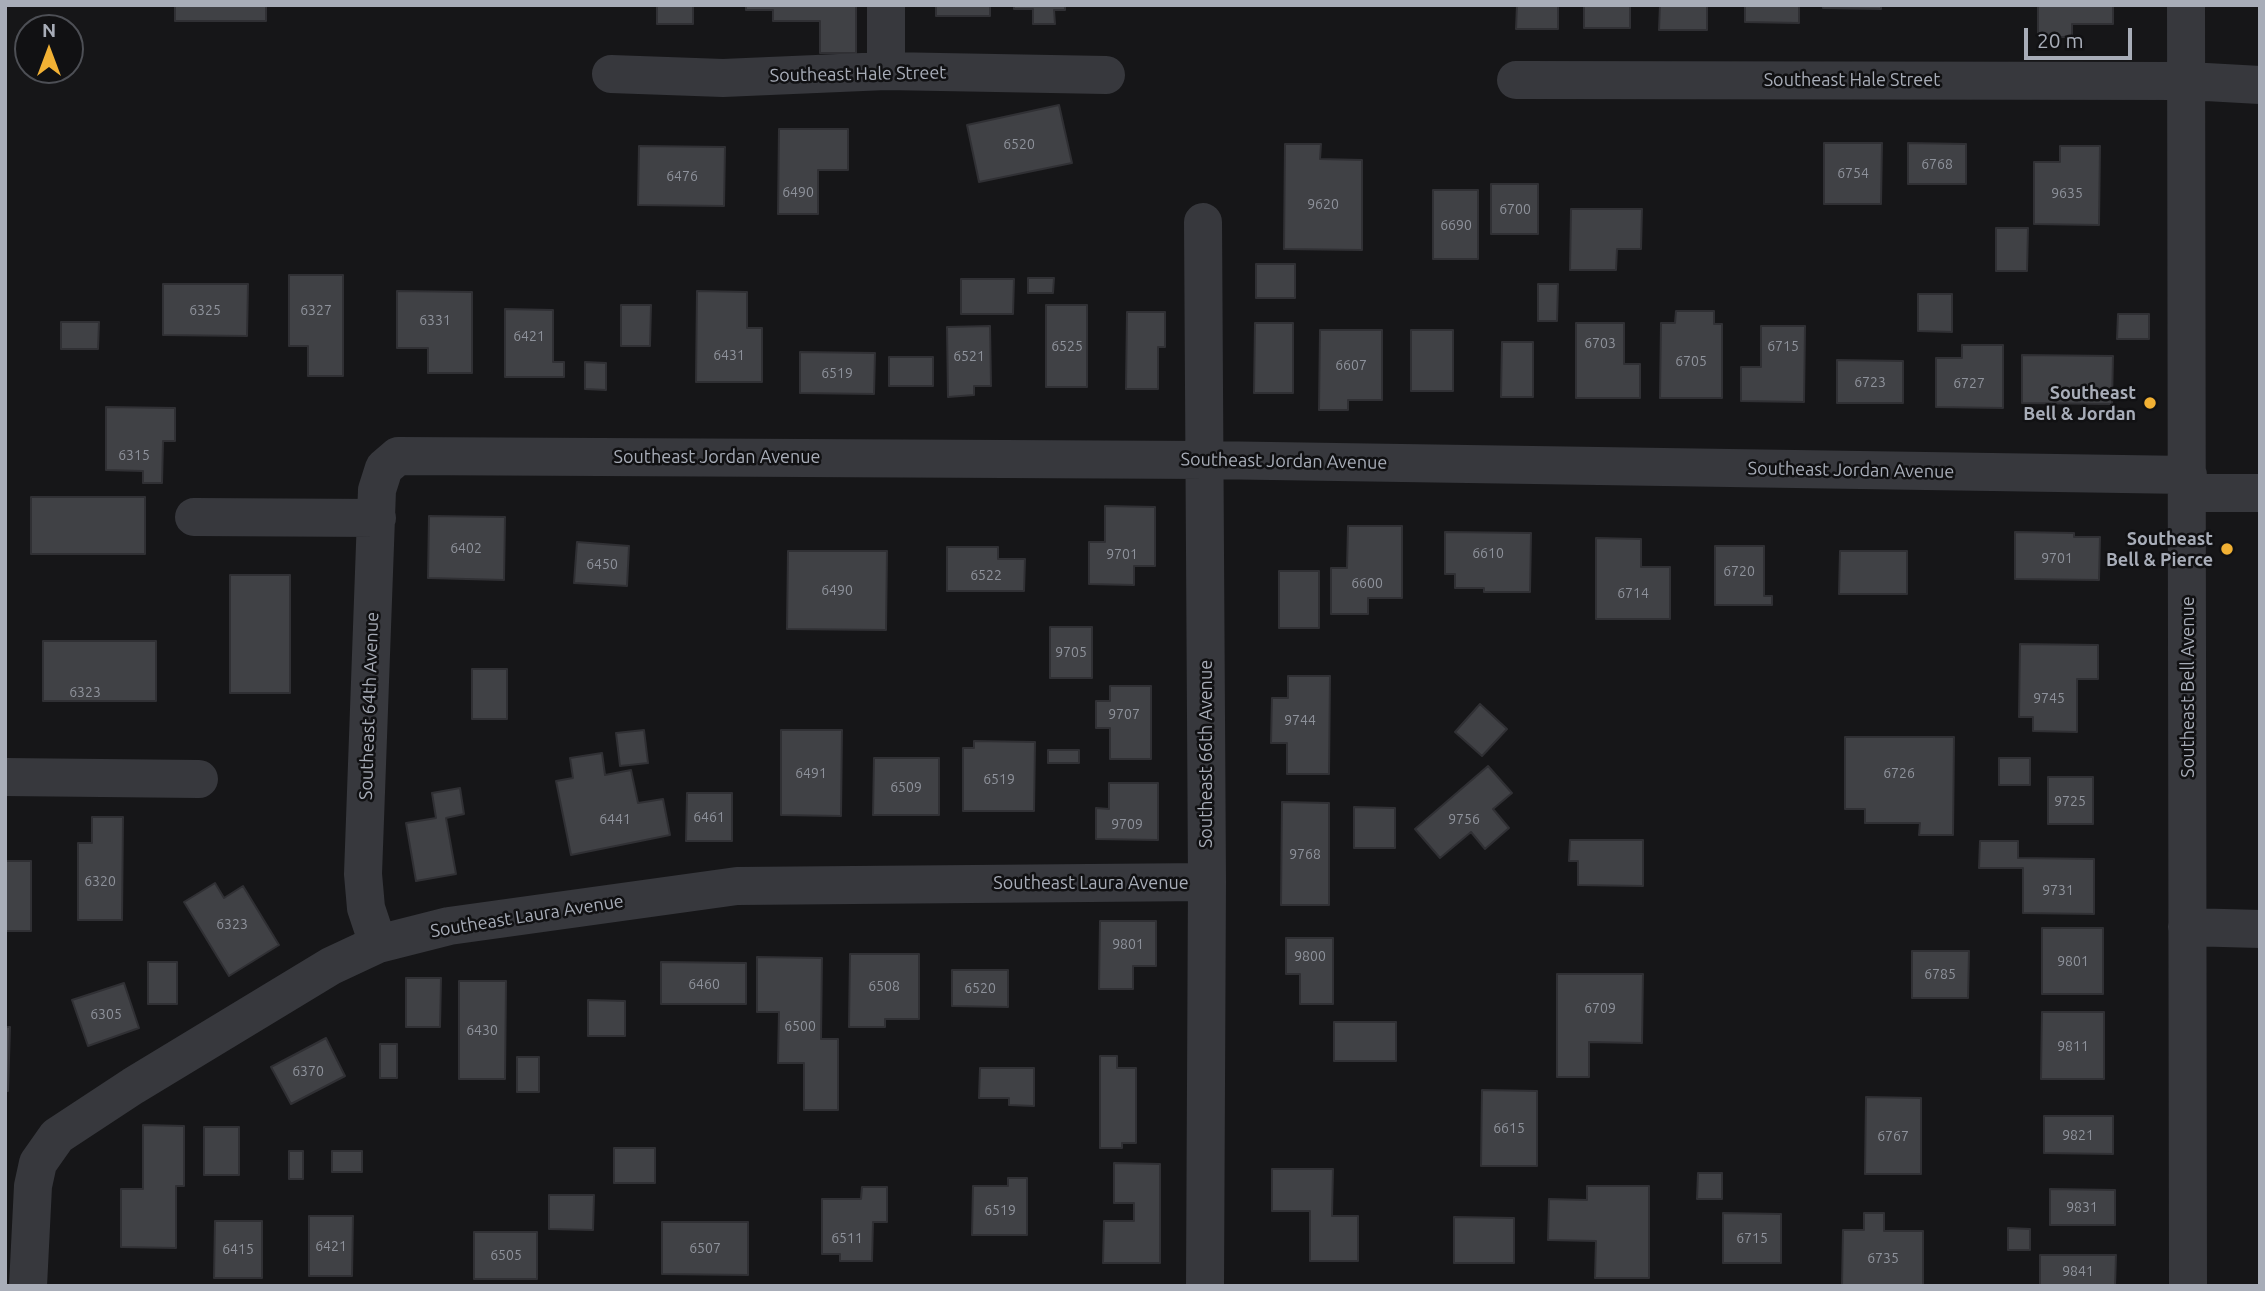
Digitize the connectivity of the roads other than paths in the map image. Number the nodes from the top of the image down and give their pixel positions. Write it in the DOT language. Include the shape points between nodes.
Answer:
graph roads {
  1 [pos="886,5"];
  2 [pos="2186,5"];
  3 [pos="886,71"];
  4 [pos="611,74"];
  5 [pos="1105,75"];
  6 [pos="1516,80"];
  7 [pos="2188,81"];
  8 [pos="2260,85"];
  9 [pos="1203,222"];
  10 [pos="1206,460"];
  11 [pos="384,468"];
  12 [pos="2188,484"];
  13 [pos="2260,493"];
  14 [pos="194,517"];
  15 [pos="377,518"];
  16 [pos="5,777"];
  17 [pos="199,779"];
  18 [pos="1207,882"];
  19 [pos="2187,927"];
  20 [pos="2260,929"];
  21 [pos="378,944"];
  22 [pos="28,1286"];
  23 [pos="1205,1286"];
  24 [pos="2188,1286"];
  1 -- 3 [label="street"];
  2 -- 7 [label="street, Southeast Bell Avenue"];
  3 -- 4 [label="street, Southeast Hale Street" via="723,78"];
  3 -- 5 [label="street, Southeast Hale Street"];
  6 -- 7 [label="street, Southeast Hale Street"];
  7 -- 8 [label="street, Southeast Hale Street"];
  7 -- 12 [label="street, Southeast Bell Avenue"];
  9 -- 10 [label="street, Southeast 66th Avenue"];
  10 -- 11 [label="street, Southeast Jordan Avenue" via="419,455 398,456"];
  10 -- 12 [label="street, Southeast Jordan Avenue"];
  10 -- 18 [label="street, Southeast 66th Avenue"];
  11 -- 15 [label="street, Southeast 64th Avenue" via="377,490"];
  12 -- 13 [label="street, Southeast Jordan Avenue"];
  12 -- 19 [label="street, Southeast Bell Avenue"];
  14 -- 15 [label="street"];
  15 -- 21 [label="street, Southeast 64th Avenue" via="363,874 366,908"];
  16 -- 17 [label="street"];
  18 -- 21 [label="street, Southeast Laura Avenue" via="737,887 450,926"];
  18 -- 23 [label="street, Southeast 66th Avenue"];
  19 -- 20 [label="street"];
  19 -- 24 [label="street, Southeast Bell Avenue"];
  21 -- 22 [label="street, Southeast Laura Avenue" via="331,967 57,1136 38,1163 33,1186"];
}
